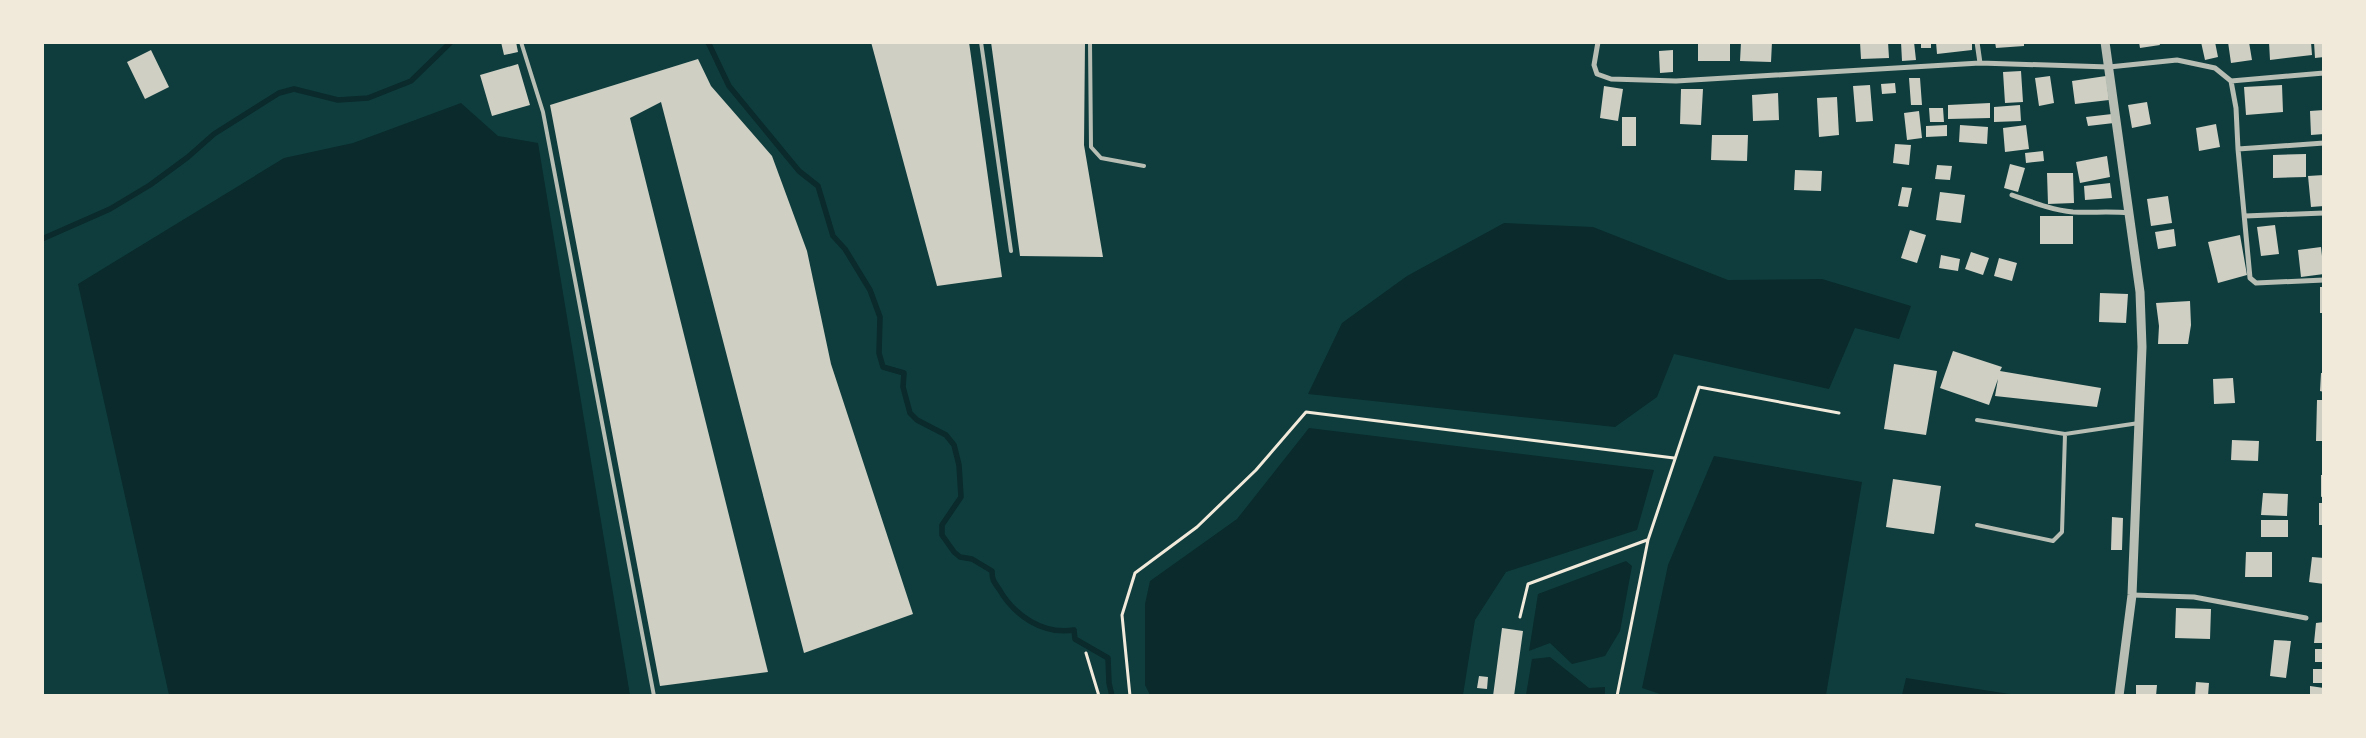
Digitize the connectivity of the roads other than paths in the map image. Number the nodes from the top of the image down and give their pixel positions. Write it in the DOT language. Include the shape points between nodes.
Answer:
graph roads {
  1 [pos="521,42"];
  2 [pos="981,42"];
  3 [pos="1090,42"];
  4 [pos="1598,42"];
  5 [pos="1977,42"];
  6 [pos="2106,42"];
  7 [pos="1980,63"];
  8 [pos="2109,67"];
  9 [pos="2324,73"];
  10 [pos="2231,81"];
  11 [pos="2324,143"];
  12 [pos="2238,149"];
  13 [pos="1144,166"];
  14 [pos="2012,195"];
  15 [pos="2324,213"];
  16 [pos="2130,214"];
  17 [pos="2245,216"];
  18 [pos="1011,252"];
  19 [pos="2324,280"];
  20 [pos="1977,420"];
  21 [pos="2139,424"];
  22 [pos="2065,434"];
  23 [pos="1977,525"];
  24 [pos="2132,595"];
  25 [pos="2306,618"];
  26 [pos="654,696"];
  27 [pos="2119,696"];
  1 -- 26 [label="lane" via="543,112"];
  2 -- 18 [label="lane"];
  3 -- 13 [label="lane" via="1091,147 1101,158"];
  4 -- 7 [label="street" via="1594,65 1597,74 1611,79 1676,81"];
  5 -- 7 [label="street"];
  6 -- 8 [label="street"];
  7 -- 8 [label="street"];
  8 -- 10 [label="street" via="2176,60 2214,68"];
  8 -- 16 [label="street"];
  9 -- 10 [label="street"];
  10 -- 12 [label="street"];
  11 -- 12 [label="street"];
  12 -- 17 [label="street"];
  14 -- 16 [label="street" via="2048,208 2072,212"];
  15 -- 17 [label="street"];
  16 -- 21 [label="street" via="2142,346"];
  17 -- 19 [label="street" via="2250,278 2256,283"];
  20 -- 22 [label="lane"];
  21 -- 22 [label="lane"];
  21 -- 24 [label="street"];
  22 -- 23 [label="lane" via="2062,532 2053,541"];
  24 -- 25 [label="street" via="2194,598"];
  24 -- 27 [label="street"];
}
